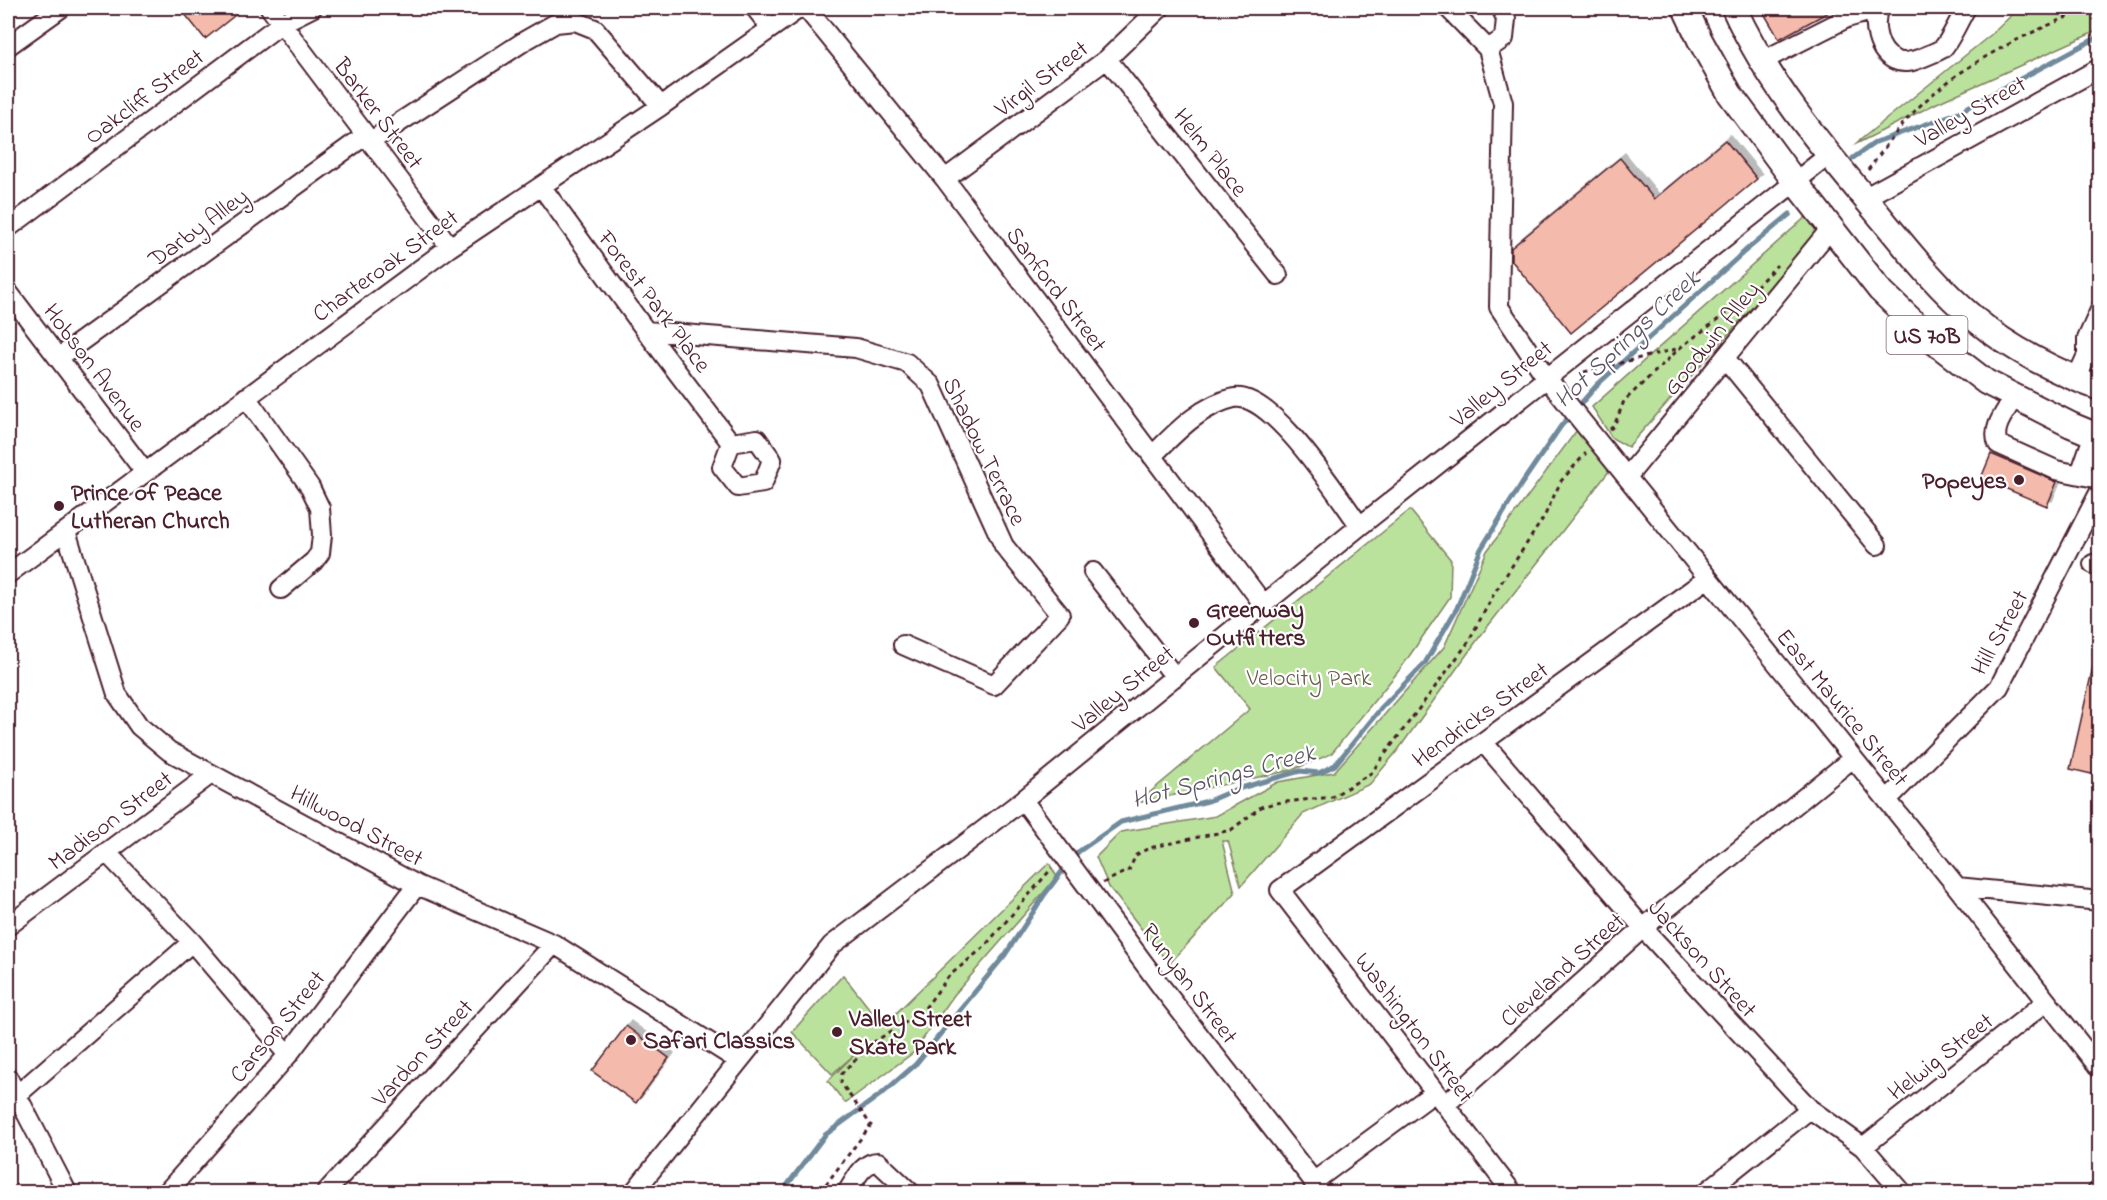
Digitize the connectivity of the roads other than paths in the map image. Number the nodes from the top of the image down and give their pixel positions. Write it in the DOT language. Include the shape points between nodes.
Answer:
graph roads {
  1 [pos="61,8"];
  2 [pos="270,8"];
  3 [pos="312,8"];
  4 [pos="754,8"];
  5 [pos="800,8"];
  6 [pos="806,8"];
  7 [pos="1160,8"];
  8 [pos="1448,8"];
  9 [pos="1501,8"];
  10 [pos="1685,8"];
  11 [pos="1734,8"];
  12 [pos="1879,8"];
  13 [pos="1966,8"];
  14 [pos="282,23"];
  15 [pos="771,28"];
  16 [pos="8,46"];
  17 [pos="1488,49"];
  18 [pos="1107,59"];
  19 [pos="1762,61"];
  20 [pos="2100,68"];
  21 [pos="661,106"];
  22 [pos="368,138"];
  23 [pos="1829,154"];
  24 [pos="945,179"];
  25 [pos="1795,182"];
  26 [pos="541,186"];
  27 [pos="1859,192"];
  28 [pos="8,228"];
  29 [pos="1831,228"];
  30 [pos="450,247"];
  31 [pos="1278,275"];
  32 [pos="8,292"];
  33 [pos="2100,310"];
  34 [pos="13,313"];
  35 [pos="646,331"];
  36 [pos="58,358"];
  37 [pos="1725,358"];
  38 [pos="1546,377"];
  39 [pos="2076,379"];
  40 [pos="2100,388"];
  41 [pos="246,397"];
  42 [pos="2014,398"];
  43 [pos="2097,435"];
  44 [pos="731,443"];
  45 [pos="1152,456"];
  46 [pos="144,471"];
  47 [pos="2080,474"];
  48 [pos="1627,477"];
  49 [pos="2100,479"];
  50 [pos="2100,491"];
  51 [pos="1360,526"];
  52 [pos="66,531"];
  53 [pos="1877,545"];
  54 [pos="1093,572"];
  55 [pos="8,574"];
  56 [pos="1708,578"];
  57 [pos="281,589"];
  58 [pos="1264,605"];
  59 [pos="903,645"];
  60 [pos="1175,677"];
  61 [pos="1483,742"];
  62 [pos="1853,758"];
  63 [pos="211,774"];
  64 [pos="1023,800"];
  65 [pos="1887,800"];
  66 [pos="107,853"];
  67 [pos="417,885"];
  68 [pos="1957,887"];
  69 [pos="1280,890"];
  70 [pos="2100,901"];
  71 [pos="8,926"];
  72 [pos="1643,928"];
  73 [pos="192,942"];
  74 [pos="554,944"];
  75 [pos="2046,1002"];
  76 [pos="288,1055"];
  77 [pos="739,1061"];
  78 [pos="2100,1069"];
  79 [pos="8,1078"];
  80 [pos="16,1095"];
  81 [pos="1440,1098"];
  82 [pos="1810,1109"];
  83 [pos="1863,1147"];
  84 [pos="1318,1187"];
  85 [pos="68,1192"];
  86 [pos="167,1192"];
  87 [pos="326,1192"];
  88 [pos="634,1192"];
  89 [pos="848,1192"];
  90 [pos="910,1192"];
  91 [pos="1512,1192"];
  92 [pos="1706,1192"];
  93 [pos="1902,1192"];
  1 -- 16 [label="street"];
  2 -- 14 [label="street, Barker Street"];
  3 -- 14 [label="street, Oakcliff Street"];
  4 -- 15 [label="street"];
  5 -- 15 [label="street, Charteroak Street"];
  6 -- 24 [label="street, Sanford Street"];
  7 -- 18 [label="street, Virgil Street"];
  8 -- 17 [label="street"];
  9 -- 17 [label="street" via="1506,19 1504,38"];
  10 -- 25 [label="main road, US 70B" via="1730,94"];
  11 -- 19 [label="main road, US 70B"];
  12 -- 13 [label="street" via="1877,39 1895,60 1908,62 1943,48"];
  12 -- 19 [label="street" via="1847,18"];
  14 -- 22 [label="street, Barker Street"];
  14 -- 28 [label="street, Oakcliff Street"];
  15 -- 21 [label="street, Charteroak Street"];
  17 -- 38 [label="street, East Maurice Street" via="1503,103 1498,307"];
  18 -- 24 [label="street, Virgil Street"];
  18 -- 31 [label="street, Helm Place"];
  19 -- 23 [label="main road, US 70B"];
  20 -- 27 [label="street, Valley Street"];
  21 -- 22 [label="street, Darby Alley" via="595,29 574,21 556,23 526,40"];
  21 -- 26 [label="street, Charteroak Street"];
  22 -- 30 [label="street, Barker Street"];
  22 -- 36 [label="street, Darby Alley"];
  23 -- 25 [label="street, Valley Street"];
  23 -- 27 [label="main road, US 70B"];
  24 -- 45 [label="street, Sanford Street"];
  25 -- 29 [label="main road, US 70B"];
  25 -- 38 [label="street, Valley Street"];
  26 -- 30 [label="street, Charteroak Street"];
  26 -- 35 [label="street, Forest Park Place"];
  27 -- 39 [label="main road, US 70B" via="1923,269 1976,321"];
  29 -- 37 [label="street, Goodwin Alley"];
  29 -- 42 [label="main road, US 70B" via="1880,290 1934,341 1986,382"];
  30 -- 41 [label="street, Charteroak Street"];
  32 -- 34 [label="street, Hobson Avenue"];
  33 -- 39 [label="street"];
  34 -- 36 [label="street, Hobson Avenue"];
  35 -- 44 [label="street, Forest Park Place"];
  35 -- 59 [label="street, Shadow Terrace" via="856,348 907,363 931,385 1005,546 1060,615 994,685"];
  36 -- 46 [label="street, Hobson Avenue"];
  37 -- 48 [label="street, Goodwin Alley"];
  37 -- 53 [label="street"];
  38 -- 48 [label="street, East Maurice Street"];
  38 -- 51 [label="street, Valley Street"];
  39 -- 40 [label="main road, US 70B"];
  41 -- 46 [label="street, Charteroak Street"];
  41 -- 57 [label="street" via="310,487 320,508 320,553"];
  42 -- 43 [label="main road, US 70B"];
  42 -- 47 [label="street" via="1996,428 1998,444 2056,470"];
  43 -- 47 [label="street"];
  45 -- 51 [label="street" via="1205,411 1237,397 1256,402 1295,438"];
  45 -- 58 [label="street, Sanford Street"];
  46 -- 52 [label="street, Charteroak Street"];
  47 -- 49 [label="street"];
  48 -- 56 [label="street, East Maurice Street"];
  50 -- 65 [label="street, Hill Street" via="2000,687"];
  51 -- 58 [label="street, Valley Street"];
  52 -- 55 [label="street, Charteroak Street"];
  52 -- 63 [label="street, Hillwood Street" via="117,694 139,726 168,751"];
  54 -- 60 [label="street"];
  56 -- 61 [label="street, Hendricks Street"];
  56 -- 62 [label="street, East Maurice Street"];
  58 -- 60 [label="street, Valley Street"];
  60 -- 64 [label="street, Valley Street"];
  61 -- 69 [label="street, Hendricks Street"];
  61 -- 72 [label="street, Jackson Street"];
  62 -- 65 [label="street, East Maurice Street"];
  62 -- 72 [label="street, Cleveland Street"];
  63 -- 66 [label="street, Madison Street"];
  63 -- 67 [label="street, Hillwood Street"];
  64 -- 77 [label="street, Valley Street" via="832,945"];
  64 -- 84 [label="street, Runyan Street" via="1056,859 1078,873"];
  65 -- 68 [label="street, East Maurice Street"];
  66 -- 71 [label="street, Madison Street"];
  66 -- 73 [label="street"];
  67 -- 74 [label="street, Hillwood Street"];
  67 -- 76 [label="street, Carson Street"];
  68 -- 70 [label="street"];
  68 -- 75 [label="street, East Maurice Street"];
  69 -- 81 [label="street, Washington Street"];
  72 -- 81 [label="street, Cleveland Street"];
  72 -- 82 [label="street, Jackson Street"];
  73 -- 76 [label="street"];
  73 -- 80 [label="street"];
  74 -- 77 [label="street, Hillwood Street"];
  74 -- 87 [label="street, Vardon Street"];
  75 -- 78 [label="street, East Maurice Street"];
  75 -- 83 [label="street, Helwig Street"];
  76 -- 86 [label="street, Carson Street"];
  77 -- 88 [label="street, Valley Street"];
  79 -- 80 [label="street"];
  80 -- 85 [label="street"];
  81 -- 84 [label="street, Cleveland Street"];
  81 -- 91 [label="street, Washington Street"];
  82 -- 83 [label="street, Jackson Street"];
  82 -- 92 [label="street"];
  83 -- 93 [label="street, Jackson Street"];
  89 -- 90 [label="street" via="866,1165 878,1162"];
}
